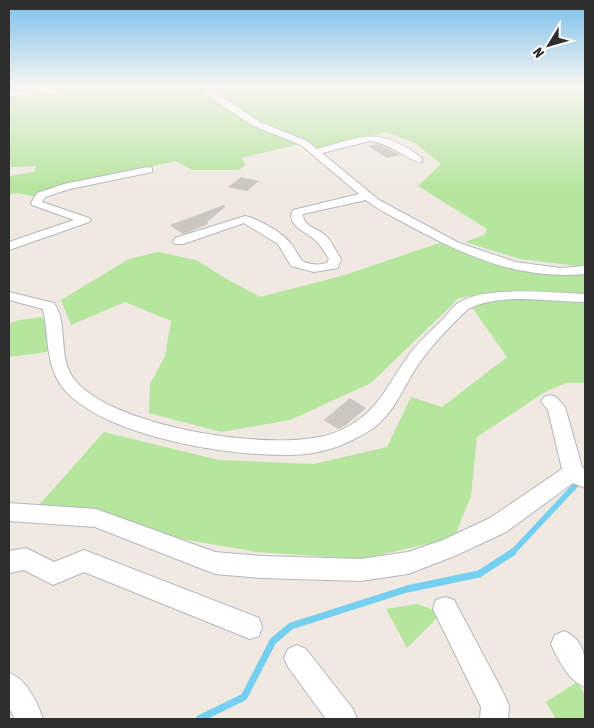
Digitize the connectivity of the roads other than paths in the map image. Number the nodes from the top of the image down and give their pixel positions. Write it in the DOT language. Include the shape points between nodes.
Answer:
graph roads {
  1 [pos="251,120"];
  2 [pos="316,152"];
  3 [pos="419,160"];
  4 [pos="148,170"];
  5 [pos="367,196"];
  6 [pos="179,241"];
  7 [pos="9,246"];
  8 [pos="585,270"];
  9 [pos="9,296"];
  10 [pos="585,298"];
  11 [pos="550,400"];
  12 [pos="579,476"];
  13 [pos="9,512"];
  14 [pos="9,562"];
  15 [pos="445,609"];
  16 [pos="250,627"];
  17 [pos="564,644"];
  18 [pos="297,658"];
  19 [pos="585,674"];
  20 [pos="9,686"];
  21 [pos="29,719"];
  22 [pos="343,719"];
  23 [pos="494,719"];
  1 -- 2 [label="street" via="304,143"];
  2 -- 3 [label="street" via="376,138"];
  2 -- 5 [label="street"];
  4 -- 7 [label="street" via="68,186 41,195 36,203 85,220"];
  5 -- 6 [label="street" via="297,212 297,220 320,238 335,259 333,265 322,270 296,263 286,245 245,219"];
  5 -- 8 [label="street" via="475,254 514,266 560,272"];
  9 -- 10 [label="street" via="49,306 53,318 55,355 68,384 86,400 114,416 155,430 212,441 280,448 306,447 336,440 369,422 415,358 463,306 496,296"];
  11 -- 12 [label="street" via="556,407"];
  12 -- 13 [label="street" via="498,525 449,548 408,563 360,570 215,563 96,518"];
  14 -- 16 [label="street" via="26,559 53,574 84,561"];
  15 -- 23 [label="street" via="495,706"];
  17 -- 19 [label="street"];
  18 -- 22 [label="street"];
  20 -- 21 [label="street"];
}
